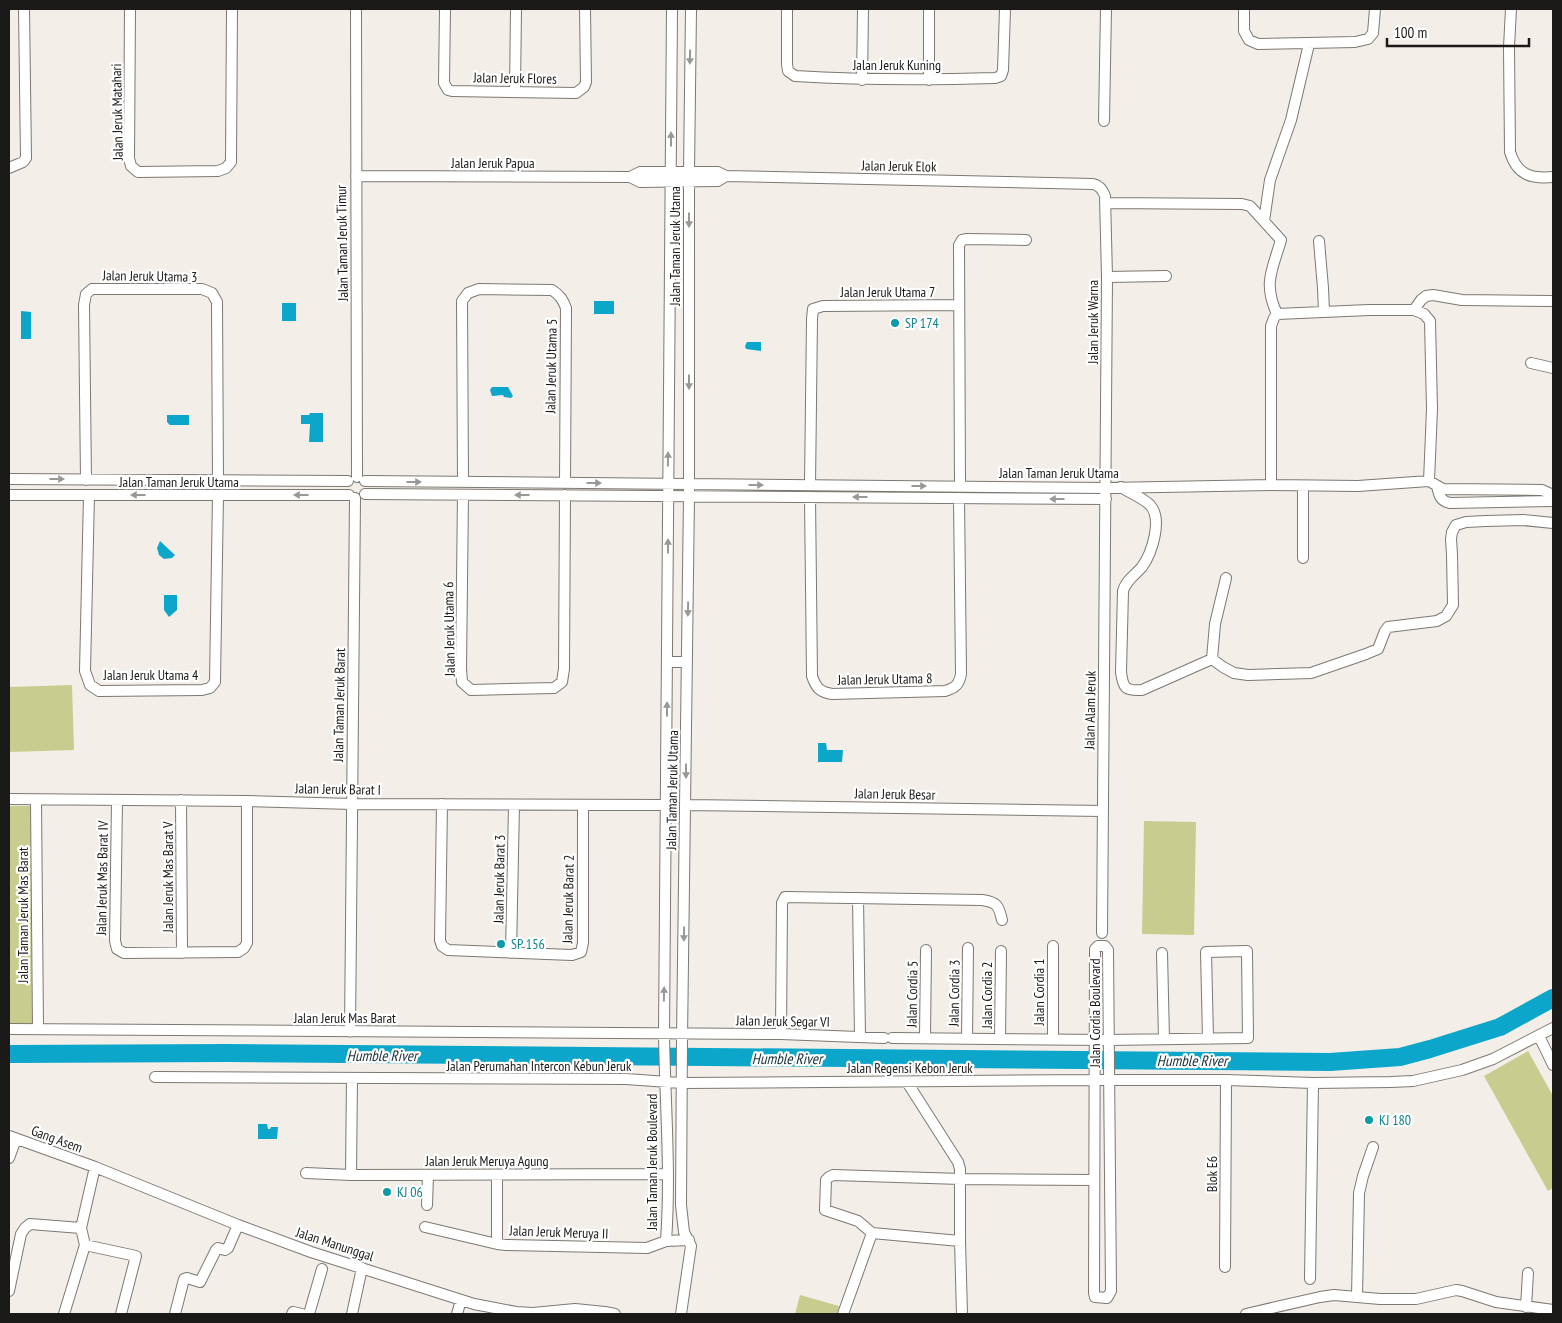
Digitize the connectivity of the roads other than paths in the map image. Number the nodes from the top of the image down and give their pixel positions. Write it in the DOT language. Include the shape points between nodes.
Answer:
graph roads {
  1 [pos="24,9"];
  2 [pos="130,9"];
  3 [pos="232,9"];
  4 [pos="356,9"];
  5 [pos="445,9"];
  6 [pos="516,9"];
  7 [pos="584,9"];
  8 [pos="672,9"];
  9 [pos="690,9"];
  10 [pos="787,9"];
  11 [pos="863,9"];
  12 [pos="929,9"];
  13 [pos="1005,9"];
  14 [pos="1106,9"];
  15 [pos="1244,9"];
  16 [pos="1375,9"];
  17 [pos="1511,9"];
  18 [pos="1309,44"];
  19 [pos="862,80"];
  20 [pos="929,80"];
  21 [pos="515,91"];
  22 [pos="1104,121"];
  23 [pos="9,168"];
  24 [pos="356,176"];
  25 [pos="630,177"];
  26 [pos="671,177"];
  27 [pos="689,177"];
  28 [pos="1553,178"];
  29 [pos="1105,203"];
  30 [pos="1264,221"];
  31 [pos="1026,240"];
  32 [pos="1318,242"];
  33 [pos="1166,276"];
  34 [pos="1107,277"];
  35 [pos="1553,301"];
  36 [pos="959,305"];
  37 [pos="1414,310"];
  38 [pos="1324,312"];
  39 [pos="1278,314"];
  40 [pos="1530,364"];
  41 [pos="1553,368"];
  42 [pos="9,479"];
  43 [pos="86,480"];
  44 [pos="218,480"];
  45 [pos="357,480"];
  46 [pos="463,482"];
  47 [pos="565,483"];
  48 [pos="668,484"];
  49 [pos="689,484"];
  50 [pos="1433,484"];
  51 [pos="810,485"];
  52 [pos="1271,485"];
  53 [pos="960,486"];
  54 [pos="1303,486"];
  55 [pos="1121,487"];
  56 [pos="1106,488"];
  57 [pos="9,495"];
  58 [pos="218,495"];
  59 [pos="463,495"];
  60 [pos="565,495"];
  61 [pos="1553,495"];
  62 [pos="90,496"];
  63 [pos="356,496"];
  64 [pos="668,496"];
  65 [pos="689,496"];
  66 [pos="810,497"];
  67 [pos="959,498"];
  68 [pos="1106,499"];
  69 [pos="1553,501"];
  70 [pos="1553,522"];
  71 [pos="1303,558"];
  72 [pos="1226,578"];
  73 [pos="1212,659"];
  74 [pos="667,662"];
  75 [pos="687,662"];
  76 [pos="9,800"];
  77 [pos="36,800"];
  78 [pos="117,800"];
  79 [pos="182,800"];
  80 [pos="247,801"];
  81 [pos="352,804"];
  82 [pos="442,804"];
  83 [pos="514,805"];
  84 [pos="583,805"];
  85 [pos="666,805"];
  86 [pos="686,805"];
  87 [pos="1103,811"];
  88 [pos="858,898"];
  89 [pos="1002,920"];
  90 [pos="1102,933"];
  91 [pos="1053,946"];
  92 [pos="968,948"];
  93 [pos="926,950"];
  94 [pos="1001,951"];
  95 [pos="182,953"];
  96 [pos="511,953"];
  97 [pos="1162,953"];
  98 [pos="1553,1028"];
  99 [pos="9,1029"];
  100 [pos="38,1029"];
  101 [pos="350,1032"];
  102 [pos="781,1034"];
  103 [pos="1539,1036"];
  104 [pos="682,1037"];
  105 [pos="860,1037"];
  106 [pos="664,1038"];
  107 [pos="925,1038"];
  108 [pos="967,1038"];
  109 [pos="1000,1039"];
  110 [pos="1053,1039"];
  111 [pos="1164,1039"];
  112 [pos="1208,1039"];
  113 [pos="1095,1043"];
  114 [pos="1108,1043"];
  115 [pos="1553,1064"];
  116 [pos="1095,1075"];
  117 [pos="156,1077"];
  118 [pos="1109,1077"];
  119 [pos="352,1078"];
  120 [pos="1226,1080"];
  121 [pos="665,1082"];
  122 [pos="907,1082"];
  123 [pos="682,1083"];
  124 [pos="1312,1083"];
  125 [pos="12,1137"];
  126 [pos="1373,1147"];
  127 [pos="9,1158"];
  128 [pos="96,1167"];
  129 [pos="306,1173"];
  130 [pos="667,1174"];
  131 [pos="351,1175"];
  132 [pos="428,1175"];
  133 [pos="497,1175"];
  134 [pos="961,1180"];
  135 [pos="1094,1180"];
  136 [pos="427,1205"];
  137 [pos="238,1225"];
  138 [pos="425,1227"];
  139 [pos="81,1228"];
  140 [pos="872,1233"];
  141 [pos="689,1240"];
  142 [pos="666,1241"];
  143 [pos="960,1241"];
  144 [pos="497,1244"];
  145 [pos="85,1245"];
  146 [pos="1225,1267"];
  147 [pos="362,1268"];
  148 [pos="322,1269"];
  149 [pos="1528,1273"];
  150 [pos="1310,1279"];
  151 [pos="9,1291"];
  152 [pos="1357,1297"];
  153 [pos="461,1300"];
  154 [pos="1526,1307"];
  155 [pos="1553,1310"];
  156 [pos="575,1312"];
  157 [pos="64,1314"];
  158 [pos="122,1314"];
  159 [pos="175,1314"];
  160 [pos="292,1314"];
  161 [pos="302,1314"];
  162 [pos="309,1314"];
  163 [pos="352,1314"];
  164 [pos="458,1314"];
  165 [pos="533,1314"];
  166 [pos="615,1314"];
  167 [pos="681,1314"];
  168 [pos="842,1314"];
  169 [pos="962,1314"];
  170 [pos="1246,1314"];
  1 -- 23 [label="street" via="26,158"];
  2 -- 3 [label="street, Jalan Jeruk Matahari" via="129,158 131,166 138,172 218,171 231,162"];
  4 -- 24 [label="street, Jalan Taman Jeruk Timur"];
  5 -- 21 [label="street, Jalan Jeruk Flores" via="445,86 452,91"];
  6 -- 21 [label="street"];
  7 -- 21 [label="street, Jalan Jeruk Flores" via="584,87 576,93"];
  26 -- 8 [label="street, Jalan Taman Jeruk Utama, one-way"];
  9 -- 27 [label="street, Jalan Taman Jeruk Utama, one-way"];
  10 -- 19 [label="street, Jalan Jeruk Kuning" via="787,64 792,74"];
  11 -- 19 [label="street"];
  12 -- 20 [label="street"];
  13 -- 20 [label="street, Jalan Jeruk Kuning" via="1003,70 1000,76"];
  14 -- 22 [label="street"];
  15 -- 18 [label="street" via="1244,31 1250,40 1258,44"];
  16 -- 18 [label="street" via="1373,33 1368,39"];
  17 -- 28 [label="street" via="1510,152 1517,168 1528,175"];
  18 -- 30 [label="street" via="1291,120 1270,180"];
  19 -- 20 [label="street, Jalan Jeruk Kuning"];
  24 -- 25 [label="street, Jalan Jeruk Papua"];
  24 -- 45 [label="street, Jalan Taman Jeruk Timur"];
  25 -- 26 [label="street, Jalan Jeruk Papua" via="640,182"];
  25 -- 26 [label="street, Jalan Jeruk Papua" via="640,172 659,172"];
  26 -- 27 [label="street, Jalan Jeruk Papua"];
  48 -- 26 [label="street, Jalan Taman Jeruk Utama, one-way"];
  27 -- 29 [label="street, Jalan Jeruk Elok" via="718,181 726,176 1071,183 1098,185 1102,188"];
  27 -- 49 [label="street, Jalan Taman Jeruk Utama, one-way"];
  29 -- 30 [label="street" via="1242,204 1250,206"];
  29 -- 34 [label="street, Jalan Jeruk Warna"];
  30 -- 39 [label="street" via="1281,240 1269,281 1269,293"];
  31 -- 36 [label="street" via="962,240 959,245"];
  32 -- 38 [label="street"];
  33 -- 34 [label="street"];
  34 -- 56 [label="street, Jalan Jeruk Warna"];
  35 -- 37 [label="street" via="1462,300 1432,295 1421,300"];
  36 -- 51 [label="street, Jalan Jeruk Utama 7" via="823,306 813,309"];
  36 -- 53 [label="street"];
  37 -- 38 [label="street"];
  37 -- 50 [label="street" via="1430,321"];
  38 -- 39 [label="street"];
  39 -- 52 [label="street" via="1271,326"];
  40 -- 41 [label="street"];
  42 -- 43 [label="street, Jalan Taman Jeruk Utama, one-way"];
  43 -- 44 [label="street, Jalan Taman Jeruk Utama"];
  43 -- 44 [label="street, Jalan Jeruk Utama 3" via="84,305 86,294 92,289 202,289 212,293 217,302"];
  44 -- 45 [label="street, Jalan Taman Jeruk Utama"];
  45 -- 46 [label="street, Jalan Taman Jeruk Utama, one-way"];
  45 -- 63 [label="street" via="346,489"];
  45 -- 63 [label="street" via="367,490"];
  46 -- 47 [label="street, Jalan Taman Jeruk Utama"];
  46 -- 47 [label="street, Jalan Jeruk Utama 5" via="462,301 468,292 479,290 552,290 563,300 566,308"];
  47 -- 48 [label="street, Jalan Taman Jeruk Utama, one-way"];
  48 -- 49 [label="street, Jalan Taman Jeruk Utama"];
  48 -- 64 [label="street, Jalan Taman Jeruk Utama"];
  49 -- 51 [label="street, Jalan Taman Jeruk Utama, one-way"];
  49 -- 65 [label="street, Jalan Taman Jeruk Utama"];
  50 -- 54 [label="street, Jalan Taman Jeruk Utama"];
  50 -- 61 [label="street, Jalan Taman Jeruk Utama" via="1443,489 1542,490"];
  50 -- 69 [label="street" via="1444,502 1450,503"];
  51 -- 53 [label="street, Jalan Taman Jeruk Utama, one-way"];
  52 -- 54 [label="street, Jalan Taman Jeruk Utama"];
  52 -- 55 [label="street, Jalan Taman Jeruk Utama"];
  53 -- 56 [label="street, Jalan Taman Jeruk Utama"];
  54 -- 71 [label="street"];
  55 -- 56 [label="street, Jalan Taman Jeruk Utama"];
  55 -- 73 [label="street" via="1151,506 1156,515 1155,536 1144,564 1128,580 1123,591 1122,683 1133,691 1142,690"];
  56 -- 68 [label="street, Jalan Alam Jeruk"];
  57 -- 62 [label="street, Jalan Taman Jeruk Utama"];
  58 -- 62 [label="street, Jalan Taman Jeruk Utama, one-way"];
  58 -- 62 [label="street, Jalan Jeruk Utama 4" via="215,682 202,690 99,691 90,685 85,671"];
  63 -- 58 [label="street, Jalan Taman Jeruk Utama, one-way"];
  60 -- 59 [label="street, Jalan Taman Jeruk Utama, one-way"];
  59 -- 60 [label="street, Jalan Jeruk Utama 6" via="461,668 462,682 471,690 554,688 562,682"];
  59 -- 63 [label="street, Jalan Taman Jeruk Utama"];
  60 -- 64 [label="street, Jalan Taman Jeruk Utama"];
  63 -- 81 [label="street, Jalan Taman Jeruk Barat"];
  64 -- 65 [label="street, Jalan Taman Jeruk Utama"];
  74 -- 64 [label="street, Jalan Taman Jeruk Utama, one-way"];
  65 -- 66 [label="street, Jalan Taman Jeruk Utama"];
  65 -- 75 [label="street, Jalan Taman Jeruk Utama, one-way"];
  67 -- 66 [label="street, Jalan Taman Jeruk Utama, one-way"];
  66 -- 67 [label="street, Jalan Jeruk Utama 8" via="812,676 815,687 832,694 945,691 960,682"];
  68 -- 67 [label="street, Jalan Taman Jeruk Utama, one-way"];
  68 -- 87 [label="street, Jalan Alam Jeruk"];
  70 -- 73 [label="street" via="1486,521 1456,526 1450,539 1453,605 1446,616 1437,621 1388,627 1378,649 1366,654 1312,673 1248,675 1234,673"];
  72 -- 73 [label="street" via="1215,624"];
  74 -- 75 [label="street"];
  85 -- 74 [label="street, Jalan Taman Jeruk Utama, one-way"];
  75 -- 86 [label="street, Jalan Taman Jeruk Utama, one-way"];
  76 -- 77 [label="street, Jalan Jeruk Barat I"];
  77 -- 78 [label="street, Jalan Jeruk Barat I"];
  77 -- 100 [label="street, Jalan Taman Jeruk Mas Barat"];
  78 -- 79 [label="street, Jalan Jeruk Barat I"];
  78 -- 95 [label="street, Jalan Jeruk Mas Barat IV" via="117,949 124,953"];
  79 -- 80 [label="street, Jalan Jeruk Barat I"];
  79 -- 95 [label="street, Jalan Jeruk Mas Barat V"];
  80 -- 81 [label="street, Jalan Jeruk Barat I"];
  80 -- 95 [label="street, Jalan Jeruk Mas Barat IV" via="247,943 238,952"];
  81 -- 82 [label="street, Jalan Jeruk Barat I"];
  81 -- 101 [label="street, Jalan Taman Jeruk Barat"];
  82 -- 83 [label="street, Jalan Jeruk Barat I"];
  82 -- 96 [label="street, Jalan Jeruk Barat 2" via="442,946 448,950"];
  83 -- 84 [label="street, Jalan Jeruk Barat I"];
  83 -- 96 [label="street, Jalan Jeruk Barat 3"];
  84 -- 85 [label="street, Jalan Jeruk Barat I"];
  84 -- 96 [label="street, Jalan Jeruk Barat 2" via="583,943 580,952 572,955"];
  106 -- 85 [label="street, Jalan Taman Jeruk Utama, one-way"];
  86 -- 87 [label="street, Jalan Jeruk Besar"];
  86 -- 104 [label="street, Jalan Taman Jeruk Utama, one-way"];
  87 -- 90 [label="street, Jalan Alam Jeruk"];
  88 -- 89 [label="street" via="992,902 999,908"];
  88 -- 102 [label="street" via="785,897 782,902"];
  88 -- 105 [label="street"];
  91 -- 110 [label="street, Jalan Cordia 1"];
  92 -- 108 [label="street, Jalan Cordia 3"];
  93 -- 107 [label="street, Jalan Cordia 5"];
  94 -- 109 [label="street, Jalan Cordia 2"];
  97 -- 111 [label="street"];
  98 -- 103 [label="street, Jalan Regensi Kebon Jeruk"];
  99 -- 100 [label="street, Jalan Jeruk Mas Barat"];
  100 -- 101 [label="street, Jalan Jeruk Mas Barat"];
  101 -- 106 [label="street, Jalan Jeruk Mas Barat"];
  102 -- 104 [label="street, Jalan Jeruk Segar VI"];
  102 -- 105 [label="street, Jalan Jeruk Segar VI"];
  103 -- 115 [label="street"];
  103 -- 124 [label="street, Jalan Regensi Kebon Jeruk" via="1493,1059 1434,1077 1392,1082"];
  104 -- 106 [label="street, Jalan Jeruk Mas Barat"];
  104 -- 123 [label="street, Jalan Taman Jeruk Utama"];
  105 -- 107 [label="street, Jalan Jeruk Segar VI"];
  106 -- 121 [label="street, Jalan Taman Jeruk Utama"];
  107 -- 108 [label="street, Jalan Jeruk Segar VI"];
  108 -- 109 [label="street, Jalan Jeruk Segar VI"];
  109 -- 110 [label="street, Jalan Jeruk Segar VI"];
  110 -- 113 [label="street, Jalan Jeruk Segar VI"];
  111 -- 112 [label="street, Jalan Jeruk Segar VI"];
  111 -- 114 [label="street, Jalan Jeruk Segar VI"];
  112 -- 112 [label="street, Jalan Jeruk Segar VI" via="1248,1038 1246,951 1206,952"];
  113 -- 114 [label="street, Jalan Jeruk Segar VI"];
  113 -- 114 [label="street, Jalan Cordia Boulevard" via="1095,949 1098,946 1105,946 1108,950"];
  113 -- 116 [label="street, Jalan Cordia Boulevard"];
  114 -- 118 [label="street, Jalan Cordia Boulevard"];
  116 -- 118 [label="street, Jalan Regensi Kebon Jeruk"];
  116 -- 122 [label="street, Jalan Regensi Kebon Jeruk"];
  116 -- 135 [label="street, Jalan Cordia Boulevard"];
  117 -- 119 [label="street, Jalan Perumahan Intercon Kebun Jeruk"];
  118 -- 120 [label="street, Jalan Regensi Kebon Jeruk"];
  118 -- 135 [label="street, Jalan Cordia Boulevard" via="1111,1292 1107,1298 1095,1297 1094,1293"];
  119 -- 121 [label="street, Jalan Perumahan Intercon Kebun Jeruk" via="626,1079"];
  119 -- 131 [label="street"];
  120 -- 124 [label="street, Jalan Regensi Kebon Jeruk"];
  120 -- 146 [label="street, Blok E6"];
  121 -- 123 [label="street, Jalan Perumahan Intercon Kebun Jeruk"];
  121 -- 130 [label="street, Jalan Taman Jeruk Boulevard"];
  122 -- 123 [label="street, Jalan Regensi Kebon Jeruk"];
  122 -- 134 [label="street" via="958,1162"];
  123 -- 141 [label="street" via="682,1205 684,1232"];
  124 -- 150 [label="street"];
  125 -- 127 [label="street"];
  125 -- 128 [label="street, Gang Asem"];
  126 -- 152 [label="street" via="1359,1193"];
  128 -- 137 [label="street, Jalan Manunggal"];
  128 -- 139 [label="street"];
  129 -- 131 [label="street, Jalan Jeruk Meruya Agung"];
  130 -- 133 [label="street, Jalan Jeruk Meruya Agung"];
  130 -- 142 [label="street, Jalan Taman Jeruk Boulevard"];
  131 -- 132 [label="street, Jalan Jeruk Meruya Agung"];
  132 -- 133 [label="street, Jalan Jeruk Meruya Agung"];
  132 -- 136 [label="street"];
  133 -- 144 [label="street, Jalan Jeruk Meruya II"];
  134 -- 135 [label="street"];
  134 -- 140 [label="street" via="829,1176 826,1180 825,1210 858,1221"];
  134 -- 143 [label="street"];
  137 -- 147 [label="street, Jalan Manunggal"];
  137 -- 159 [label="street" via="228,1248 216,1250 200,1282 184,1279"];
  138 -- 144 [label="street"];
  139 -- 145 [label="street"];
  139 -- 151 [label="street" via="30,1224 25,1228"];
  140 -- 143 [label="street"];
  140 -- 168 [label="street"];
  141 -- 142 [label="street, Jalan Jeruk Meruya II"];
  141 -- 167 [label="street" via="691,1246"];
  142 -- 144 [label="street, Jalan Jeruk Meruya II" via="647,1248"];
  143 -- 169 [label="street"];
  145 -- 157 [label="street"];
  145 -- 158 [label="street" via="136,1256"];
  147 -- 153 [label="street, Jalan Manunggal"];
  147 -- 163 [label="street"];
  148 -- 162 [label="street"];
  149 -- 154 [label="street"];
  152 -- 154 [label="street" via="1416,1299 1456,1290"];
  152 -- 170 [label="street" via="1320,1297"];
  153 -- 164 [label="street"];
  153 -- 165 [label="street, Jalan Manunggal" via="497,1310"];
  154 -- 155 [label="street"];
  156 -- 165 [label="street, Jalan Manunggal"];
  156 -- 166 [label="street, Jalan Manunggal"];
  160 -- 161 [label="street"];
}
